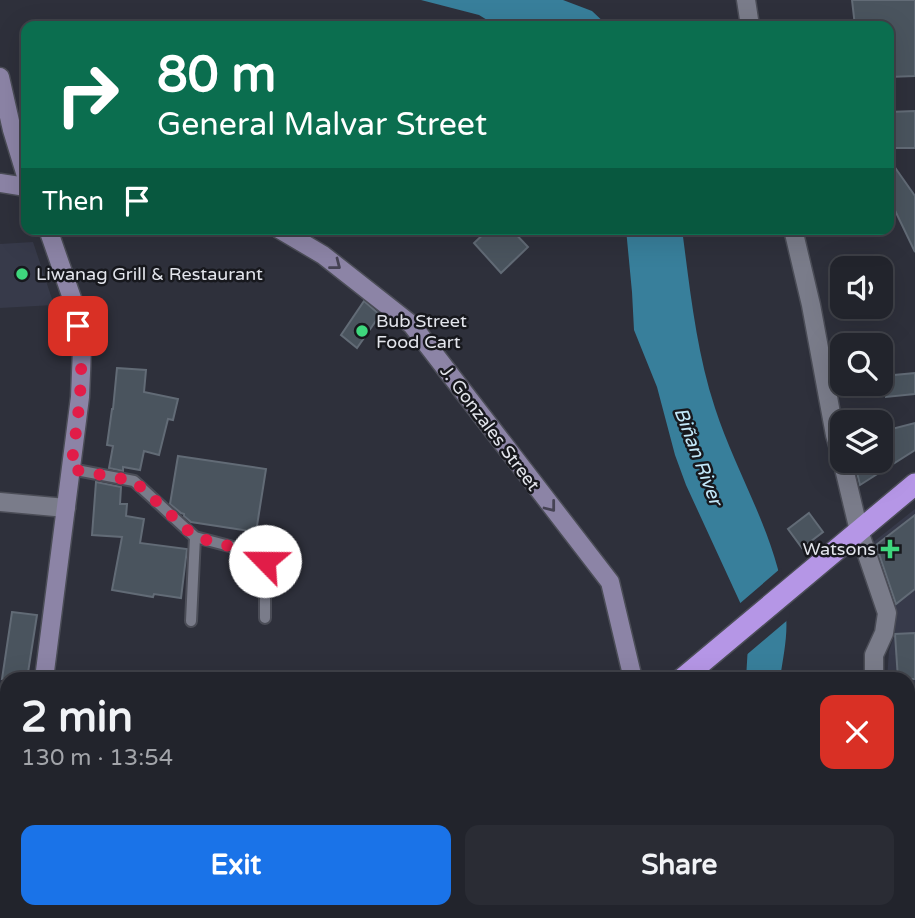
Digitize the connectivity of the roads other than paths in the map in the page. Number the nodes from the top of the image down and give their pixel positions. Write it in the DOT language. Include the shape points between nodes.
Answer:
graph roads {
  1 [pos="746,0"];
  2 [pos="749,21"];
  3 [pos="0,77"];
  4 [pos="6,136"];
  5 [pos="21,166"];
  6 [pos="0,183"];
  7 [pos="21,186"];
  8 [pos="50,235"];
  9 [pos="289,235"];
  10 [pos="794,235"];
  11 [pos="830,410"];
  12 [pos="71,469"];
  13 [pos="845,473"];
  14 [pos="915,484"];
  15 [pos="0,502"];
  16 [pos="66,508"];
  17 [pos="859,531"];
  18 [pos="195,537"];
  19 [pos="265,618"];
  20 [pos="191,621"];
  21 [pos="45,672"];
  22 [pos="631,672"];
  23 [pos="690,672"];
  24 [pos="874,672"];
  1 -- 2 [label="street"];
  3 -- 4 [label="street"];
  4 -- 5 [label="street"];
  6 -- 7 [label="street"];
  8 -- 12 [label="street" via="74,304 82,349"];
  9 -- 22 [label="street, J. Gonzales Street, one-way" via="323,255 412,325 610,582"];
  10 -- 11 [label="street"];
  12 -- 16 [label="street"];
  12 -- 18 [label="lane" via="134,481"];
  13 -- 17 [label="street"];
  14 -- 17 [label="highway"];
  15 -- 16 [label="street"];
  16 -- 21 [label="street"];
  17 -- 23 [label="highway"];
  17 -- 24 [label="street" via="887,613 874,655"];
  18 -- 19 [label="lane" via="256,553 265,561"];
  18 -- 20 [label="lane"];
}
